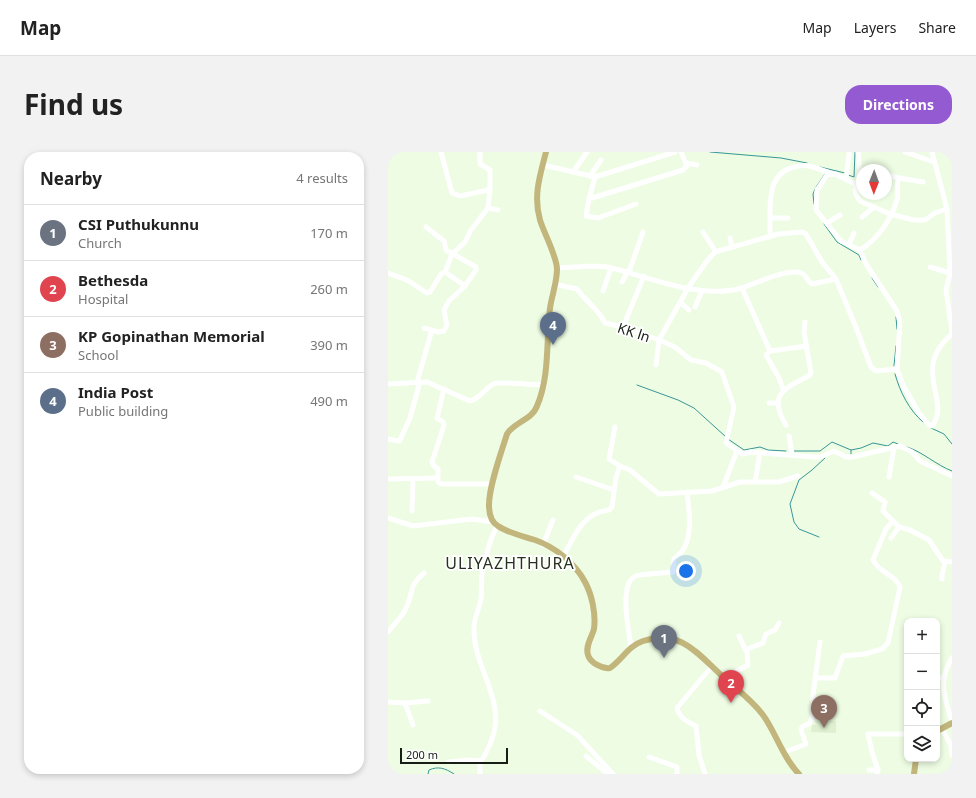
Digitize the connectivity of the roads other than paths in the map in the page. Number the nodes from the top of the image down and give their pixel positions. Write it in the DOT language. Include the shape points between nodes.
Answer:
graph roads {
  1 [pos="441,152"];
  2 [pos="480,152"];
  3 [pos="546,152"];
  4 [pos="588,152"];
  5 [pos="675,152"];
  6 [pos="681,152"];
  7 [pos="858,152"];
  8 [pos="905,152"];
  9 [pos="932,152"];
  10 [pos="665,153"];
  11 [pos="848,154"];
  12 [pos="601,160"];
  13 [pos="934,162"];
  14 [pos="686,163"];
  15 [pos="543,165"];
  16 [pos="697,165"];
  17 [pos="573,172"];
  18 [pos="836,174"];
  19 [pos="892,176"];
  20 [pos="592,177"];
  21 [pos="899,178"];
  22 [pos="846,179"];
  23 [pos="923,182"];
  24 [pos="855,184"];
  25 [pos="490,187"];
  26 [pos="589,199"];
  27 [pos="636,204"];
  28 [pos="874,207"];
  29 [pos="488,208"];
  30 [pos="947,209"];
  31 [pos="498,210"];
  32 [pos="890,214"];
  33 [pos="840,215"];
  34 [pos="862,217"];
  35 [pos="771,218"];
  36 [pos="788,218"];
  37 [pos="827,223"];
  38 [pos="426,227"];
  39 [pos="643,232"];
  40 [pos="703,232"];
  41 [pos="854,233"];
  42 [pos="770,237"];
  43 [pos="730,238"];
  44 [pos="849,244"];
  45 [pos="732,247"];
  46 [pos="860,250"];
  47 [pos="716,252"];
  48 [pos="452,254"];
  49 [pos="930,267"];
  50 [pos="557,268"];
  51 [pos="611,268"];
  52 [pos="445,272"];
  53 [pos="628,272"];
  54 [pos="388,273"];
  55 [pos="950,273"];
  56 [pos="644,276"];
  57 [pos="836,280"];
  58 [pos="622,282"];
  59 [pos="554,284"];
  60 [pos="465,286"];
  61 [pos="688,288"];
  62 [pos="742,288"];
  63 [pos="603,291"];
  64 [pos="702,292"];
  65 [pos="680,302"];
  66 [pos="951,306"];
  67 [pos="695,307"];
  68 [pos="689,310"];
  69 [pos="805,322"];
  70 [pos="623,327"];
  71 [pos="424,328"];
  72 [pos="432,330"];
  73 [pos="952,333"];
  74 [pos="659,340"];
  75 [pos="807,346"];
  76 [pos="770,351"];
  77 [pos="656,365"];
  78 [pos="897,369"];
  79 [pos="419,382"];
  80 [pos="388,384"];
  81 [pos="544,385"];
  82 [pos="444,389"];
  83 [pos="783,389"];
  84 [pos="769,403"];
  85 [pos="778,403"];
  86 [pos="786,425"];
  87 [pos="615,427"];
  88 [pos="789,436"];
  89 [pos="388,439"];
  90 [pos="894,447"];
  91 [pos="737,451"];
  92 [pos="760,453"];
  93 [pos="792,454"];
  94 [pos="620,466"];
  95 [pos="798,476"];
  96 [pos="952,476"];
  97 [pos="576,477"];
  98 [pos="889,477"];
  99 [pos="438,478"];
  100 [pos="388,479"];
  101 [pos="413,479"];
  102 [pos="755,482"];
  103 [pos="493,484"];
  104 [pos="723,487"];
  105 [pos="614,490"];
  106 [pos="687,492"];
  107 [pos="872,493"];
  108 [pos="412,511"];
  109 [pos="388,518"];
  110 [pos="553,520"];
  111 [pos="893,521"];
  112 [pos="495,524"];
  113 [pos="899,527"];
  114 [pos="892,538"];
  115 [pos="543,545"];
  116 [pos="563,557"];
  117 [pos="946,561"];
  118 [pos="952,562"];
  119 [pos="424,573"];
  120 [pos="942,579"];
  121 [pos="778,623"];
  122 [pos="388,632"];
  123 [pos="738,636"];
  124 [pos="820,642"];
  125 [pos="631,647"];
  126 [pos="746,651"];
  127 [pos="952,658"];
  128 [pos="712,666"];
  129 [pos="724,678"];
  130 [pos="816,678"];
  131 [pos="940,678"];
  132 [pos="944,678"];
  133 [pos="428,700"];
  134 [pos="388,702"];
  135 [pos="404,703"];
  136 [pos="540,711"];
  137 [pos="951,724"];
  138 [pos="413,725"];
  139 [pos="940,730"];
  140 [pos="904,734"];
  141 [pos="785,752"];
  142 [pos="952,755"];
  143 [pos="586,756"];
  144 [pos="649,757"];
  145 [pos="448,762"];
  146 [pos="480,762"];
  147 [pos="916,762"];
  148 [pos="869,770"];
  149 [pos="878,772"];
  150 [pos="480,774"];
  151 [pos="608,774"];
  152 [pos="613,774"];
  153 [pos="677,774"];
  154 [pos="705,774"];
  155 [pos="798,774"];
  156 [pos="914,774"];
  1 -- 25 [label="street" via="452,193 460,196 488,190"];
  2 -- 25 [label="street" via="480,164 490,170"];
  3 -- 15 [label="main road"];
  4 -- 17 [label="street"];
  5 -- 10 [label="street"];
  6 -- 14 [label="street"];
  7 -- 24 [label="street" via="859,176"];
  8 -- 13 [label="street"];
  9 -- 13 [label="street"];
  10 -- 20 [label="street"];
  11 -- 22 [label="street"];
  12 -- 20 [label="street"];
  13 -- 30 [label="street"];
  14 -- 16 [label="street"];
  14 -- 26 [label="street" via="685,168 679,172"];
  15 -- 17 [label="street"];
  15 -- 50 [label="main road" via="536,203"];
  17 -- 20 [label="street"];
  18 -- 22 [label="street"];
  18 -- 35 [label="street" via="808,166 784,170 775,180"];
  18 -- 37 [label="street" via="826,176 817,190 816,210"];
  19 -- 21 [label="street"];
  20 -- 26 [label="street"];
  21 -- 23 [label="street"];
  21 -- 32 [label="street" via="897,200"];
  22 -- 24 [label="street"];
  24 -- 28 [label="street" via="860,201"];
  25 -- 29 [label="street"];
  26 -- 27 [label="street" via="586,216 594,218"];
  28 -- 32 [label="street"];
  28 -- 34 [label="street"];
  29 -- 31 [label="street"];
  29 -- 48 [label="street" via="470,230 466,242"];
  30 -- 32 [label="street" via="922,220"];
  30 -- 55 [label="street"];
  32 -- 46 [label="street" via="878,237"];
  33 -- 37 [label="street"];
  35 -- 36 [label="street"];
  35 -- 42 [label="street"];
  37 -- 44 [label="street" via="842,241"];
  38 -- 48 [label="street" via="444,241 446,250"];
  39 -- 53 [label="street"];
  40 -- 47 [label="street"];
  41 -- 44 [label="street"];
  42 -- 45 [label="street"];
  42 -- 57 [label="street" via="792,232 806,234"];
  43 -- 45 [label="street"];
  44 -- 46 [label="street"];
  45 -- 47 [label="street"];
  46 -- 78 [label="street" via="866,264 897,311 900,322"];
  47 -- 61 [label="street"];
  48 -- 52 [label="street"];
  48 -- 60 [label="street" via="476,267"];
  49 -- 55 [label="street"];
  50 -- 51 [label="street"];
  50 -- 59 [label="main road"];
  51 -- 53 [label="street"];
  51 -- 63 [label="street"];
  52 -- 54 [label="street" via="427,293 407,280"];
  52 -- 60 [label="street"];
  53 -- 56 [label="street"];
  53 -- 58 [label="street"];
  55 -- 66 [label="street" via="946,285"];
  56 -- 61 [label="street"];
  56 -- 70 [label="street"];
  57 -- 62 [label="street" via="812,284 804,274 794,272"];
  57 -- 78 [label="street" via="871,367 876,371"];
  59 -- 70 [label="street, KK ln" via="577,289 584,300 599,311 605,323"];
  59 -- 81 [label="main road"];
  60 -- 72 [label="street" via="449,301 444,310 446,329 441,332"];
  61 -- 64 [label="street"];
  61 -- 65 [label="street"];
  62 -- 64 [label="street"];
  62 -- 76 [label="street"];
  64 -- 67 [label="street"];
  65 -- 68 [label="street"];
  65 -- 74 [label="street"];
  66 -- 73 [label="street"];
  69 -- 75 [label="street"];
  70 -- 74 [label="street, KK ln"];
  71 -- 72 [label="street"];
  72 -- 79 [label="street"];
  73 -- 78 [label="street" via="942,342 933,360 933,379 939,408 938,420 932,426 919,414 902,385"];
  74 -- 77 [label="street"];
  74 -- 91 [label="street, KK ln" via="675,346 691,360 706,363 722,372 734,407 726,444"];
  75 -- 76 [label="street"];
  75 -- 83 [label="street" via="810,375"];
  76 -- 83 [label="street" via="766,357"];
  79 -- 80 [label="street"];
  79 -- 82 [label="street" via="427,382"];
  79 -- 89 [label="street" via="410,418 400,440"];
  81 -- 82 [label="street" via="503,382 494,384 470,401"];
  81 -- 103 [label="main road" via="537,407 531,415 511,428 507,434"];
  82 -- 99 [label="street" via="437,418 444,425 432,462 438,469"];
  83 -- 85 [label="street"];
  84 -- 85 [label="street"];
  85 -- 86 [label="street" via="781,418"];
  87 -- 94 [label="street" via="610,459"];
  88 -- 93 [label="street"];
  90 -- 93 [label="street" via="852,457 834,451 820,457 807,458"];
  90 -- 96 [label="street" via="900,446 912,452 920,461"];
  90 -- 98 [label="street"];
  91 -- 92 [label="street" via="742,454"];
  91 -- 104 [label="street"];
  92 -- 93 [label="street"];
  92 -- 102 [label="street"];
  94 -- 105 [label="street"];
  94 -- 106 [label="street" via="630,470 659,494"];
  95 -- 102 [label="street" via="779,482"];
  97 -- 105 [label="street"];
  99 -- 101 [label="street"];
  99 -- 103 [label="street" via="441,484"];
  100 -- 101 [label="street"];
  101 -- 108 [label="street"];
  102 -- 104 [label="street" via="740,482"];
  103 -- 112 [label="main road" via="489,504"];
  104 -- 106 [label="street" via="712,491"];
  105 -- 116 [label="street" via="610,510 597,511 587,519 576,532"];
  106 -- 125 [label="street" via="690,518 688,535 684,549 674,559 673,572 639,575 630,579 628,583 626,600"];
  107 -- 111 [label="street" via="885,502 883,511"];
  109 -- 112 [label="street" via="413,526 471,519"];
  110 -- 115 [label="street"];
  111 -- 113 [label="street"];
  111 -- 130 [label="street" via="886,529 873,560 881,571 898,581 900,587 888,643 882,649 862,655 843,656 835,678"];
  112 -- 115 [label="main road"];
  112 -- 146 [label="street" via="485,560 481,599 474,627 478,658 491,688 496,708 494,733 484,759"];
  113 -- 114 [label="street"];
  113 -- 117 [label="street" via="929,540 943,561"];
  115 -- 116 [label="main road"];
  116 -- 125 [label="main road" via="577,568 590,593 594,610 594,629 588,648 591,660 610,668"];
  117 -- 118 [label="street"];
  117 -- 120 [label="street" via="941,572"];
  119 -- 122 [label="street" via="415,581 407,607"];
  121 -- 126 [label="street" via="775,630 766,634 763,643 748,647"];
  123 -- 126 [label="street"];
  124 -- 130 [label="street"];
  125 -- 128 [label="main road" via="643,641 671,638 696,650"];
  126 -- 129 [label="street" via="748,665"];
  127 -- 132 [label="street"];
  128 -- 129 [label="main road"];
  128 -- 154 [label="street" via="677,708 684,720 696,726 699,755"];
  129 -- 141 [label="main road" via="762,714"];
  130 -- 141 [label="street" via="813,720 801,730 806,744"];
  131 -- 132 [label="street"];
  132 -- 137 [label="street" via="943,690"];
  133 -- 135 [label="street"];
  134 -- 135 [label="street"];
  135 -- 138 [label="street"];
  136 -- 152 [label="street" via="576,735"];
  137 -- 139 [label="main road"];
  139 -- 142 [label="street" via="950,741"];
  140 -- 149 [label="street" via="868,734"];
  141 -- 155 [label="main road"];
  143 -- 151 [label="street"];
  144 -- 153 [label="street" via="677,767"];
  145 -- 146 [label="street"];
  146 -- 150 [label="street"];
  147 -- 156 [label="main road"];
  148 -- 149 [label="street"];
}
